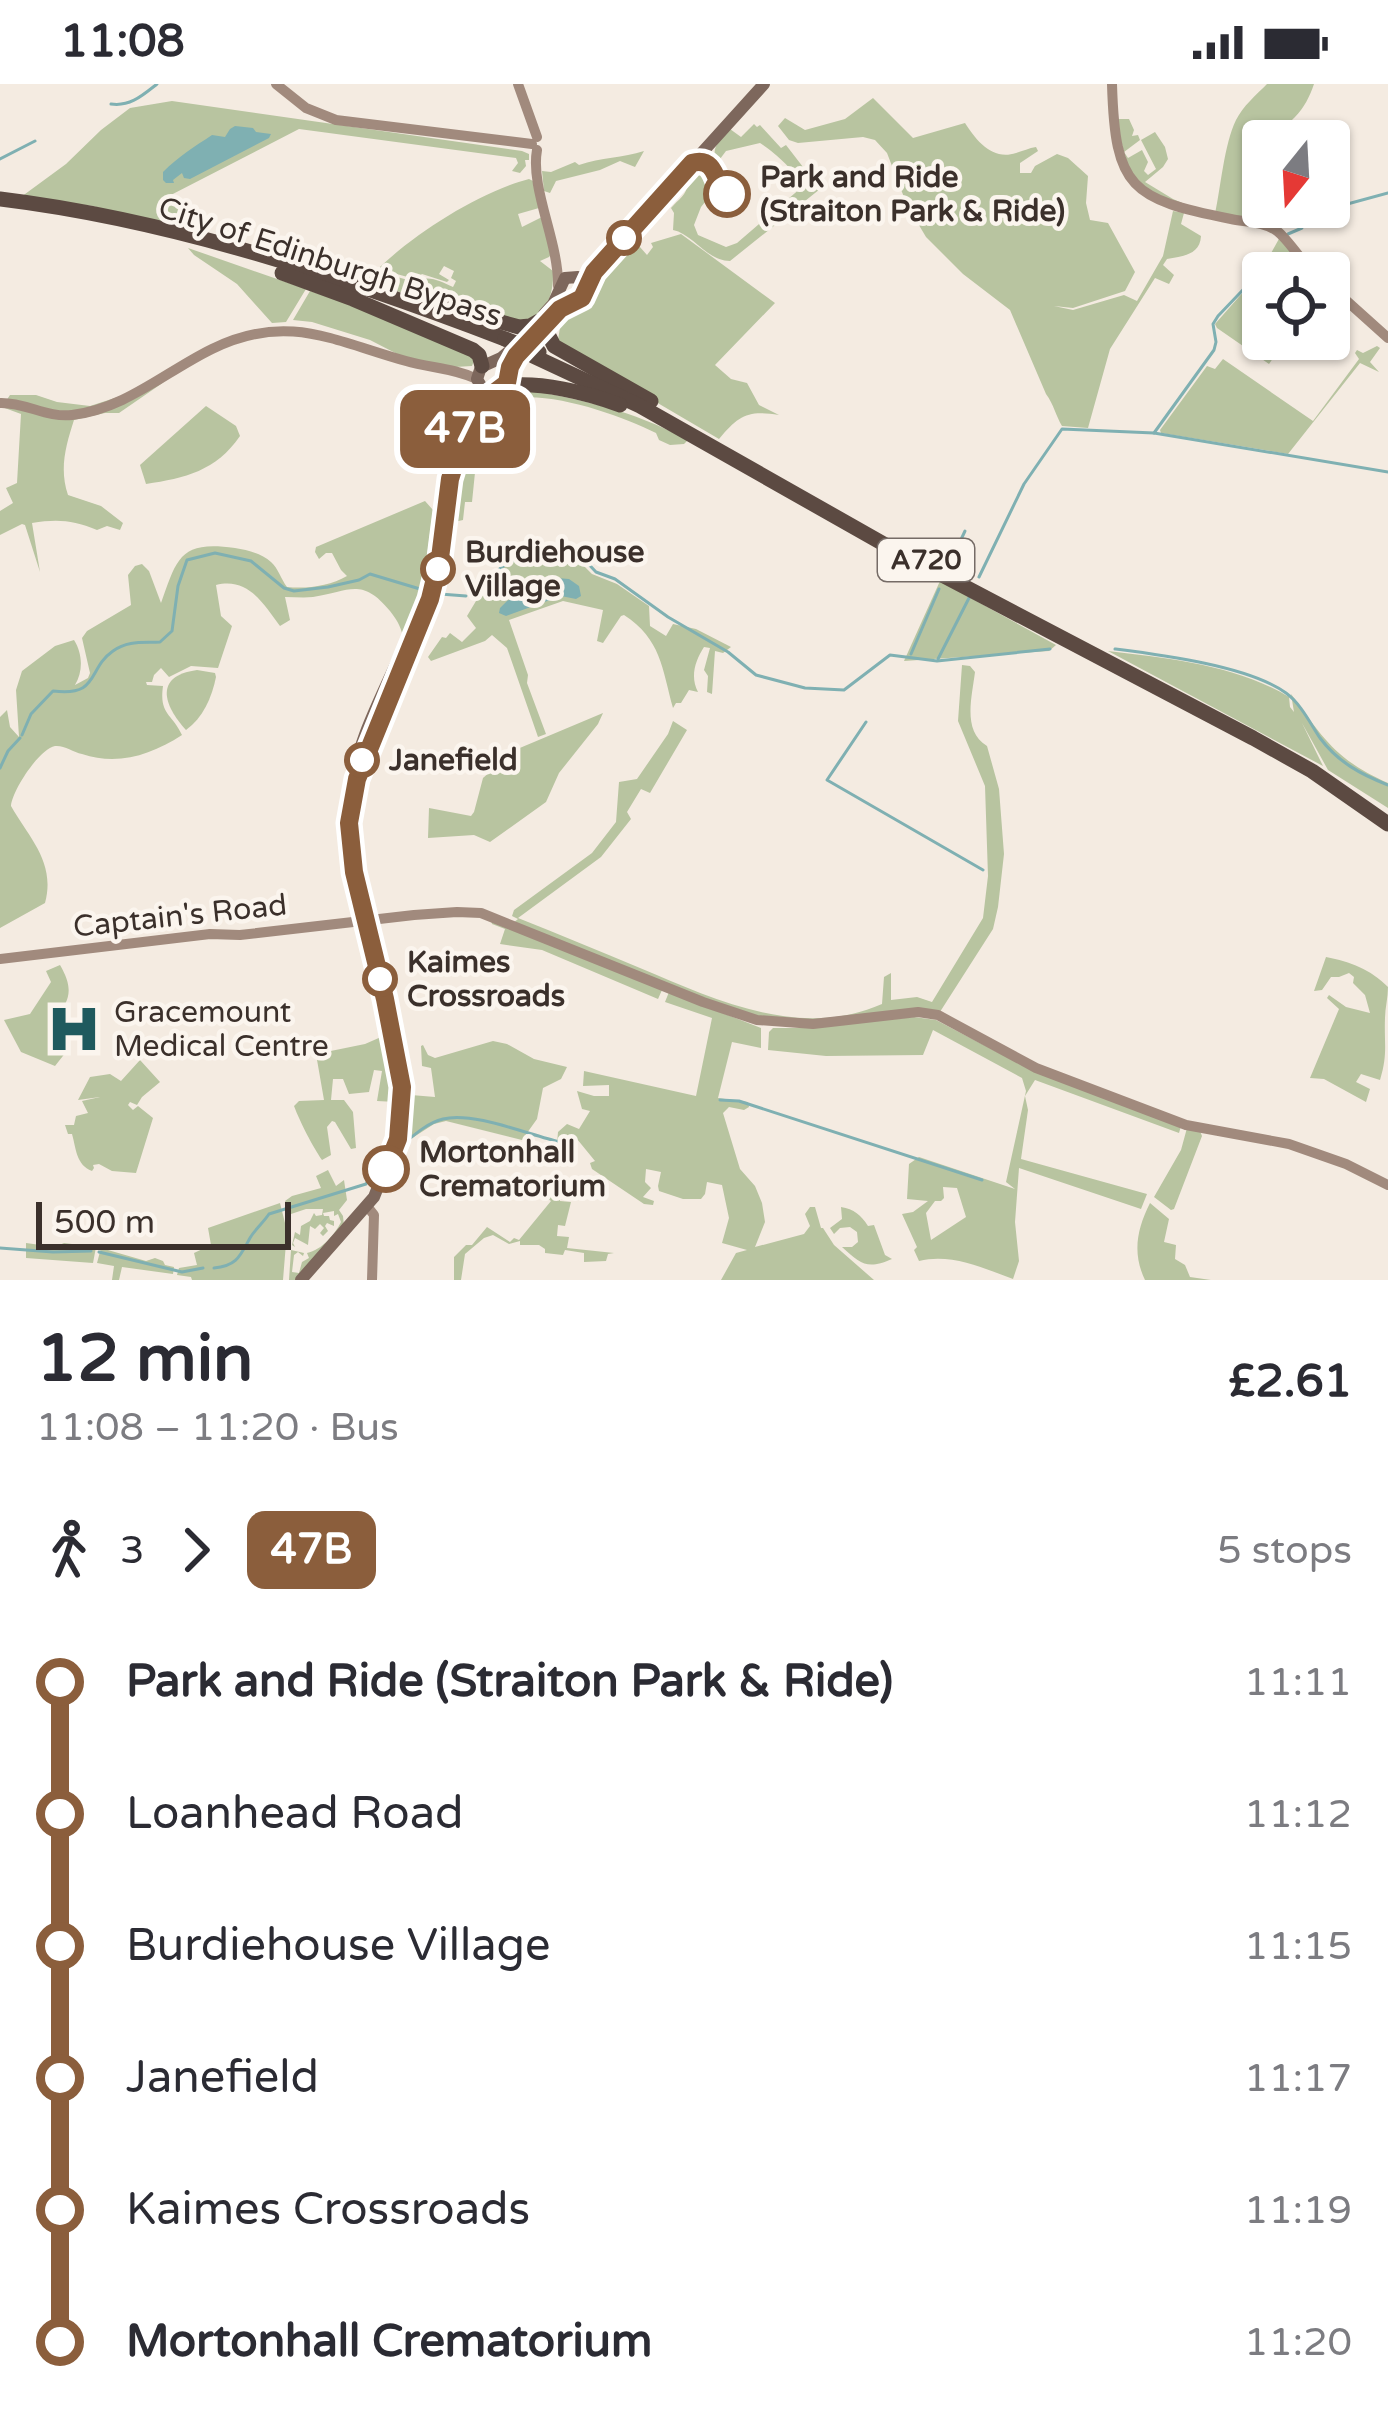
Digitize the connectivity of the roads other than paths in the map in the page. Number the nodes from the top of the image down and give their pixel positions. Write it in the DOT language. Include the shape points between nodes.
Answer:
graph roads {
  1 [pos="276,84"];
  2 [pos="518,84"];
  3 [pos="759,84"];
  4 [pos="1112,84"];
  5 [pos="535,143"];
  6 [pos="0,202"];
  7 [pos="219,251"];
  8 [pos="1294,252"];
  9 [pos="568,274"];
  10 [pos="332,278"];
  11 [pos="586,289"];
  12 [pos="1350,304"];
  13 [pos="545,320"];
  14 [pos="1388,338"];
  15 [pos="503,341"];
  16 [pos="536,354"];
  17 [pos="482,372"];
  18 [pos="504,383"];
  19 [pos="0,403"];
  20 [pos="720,452"];
  21 [pos="740,456"];
  22 [pos="1388,820"];
  23 [pos="349,823"];
  24 [pos="365,921"];
  25 [pos="0,959"];
  26 [pos="1388,1185"];
  27 [pos="368,1205"];
  28 [pos="301,1280"];
  29 [pos="372,1280"];
  1 -- 5 [label="main road" via="336,120"];
  2 -- 5 [label="main road"];
  3 -- 9 [label="main road" via="597,257"];
  3 -- 11 [label="main road"];
  4 -- 8 [label="main road" via="1119,158 1138,187 1169,206 1268,226"];
  5 -- 9 [label="main road" via="536,174"];
  6 -- 7 [label="highway, City of Edinburgh Bypass / A720"];
  6 -- 10 [label="highway, City of Edinburgh Bypass / A720" via="154,226"];
  7 -- 15 [label="highway, City of Edinburgh Bypass / A720"];
  7 -- 17 [label="highway" via="467,347 477,352"];
  9 -- 11 [label="main road"];
  9 -- 13 [label="main road"];
  10 -- 13 [label="highway" via="513,326"];
  10 -- 15 [label="highway, City of Edinburgh Bypass / A720"];
  11 -- 13 [label="main road"];
  12 -- 14 [label="main road"];
  13 -- 17 [label="main road"];
  13 -- 18 [label="main road"];
  13 -- 21 [label="highway" via="554,346"];
  15 -- 16 [label="highway, City of Edinburgh Bypass / A720, bridge"];
  16 -- 20 [label="highway, City of Edinburgh Bypass / A720"];
  16 -- 21 [label="highway, City of Edinburgh Bypass / A720" via="616,387"];
  17 -- 18 [label="main road" via="487,391"];
  17 -- 18 [label="main road" via="503,365"];
  17 -- 19 [label="main road" via="278,331 218,346 110,406 67,415"];
  17 -- 23 [label="main road" via="448,460 424,601 355,766"];
  18 -- 20 [label="highway" via="606,400"];
  18 -- 23 [label="main road" via="475,411 457,449 430,599 363,758"];
  20 -- 22 [label="highway, City of Edinburgh Bypass / A720" via="1253,738"];
  21 -- 22 [label="highway, City of Edinburgh Bypass / A720" via="1258,734"];
  23 -- 24 [label="main road"];
  24 -- 25 [label="main road, Captain's Road"];
  24 -- 26 [label="main road, Captain's Road" via="481,913 765,1022 938,1016 1036,1068 1186,1125 1271,1139"];
  24 -- 27 [label="main road" via="402,1087 398,1139"];
  27 -- 28 [label="main road"];
  27 -- 29 [label="main road"];
}
